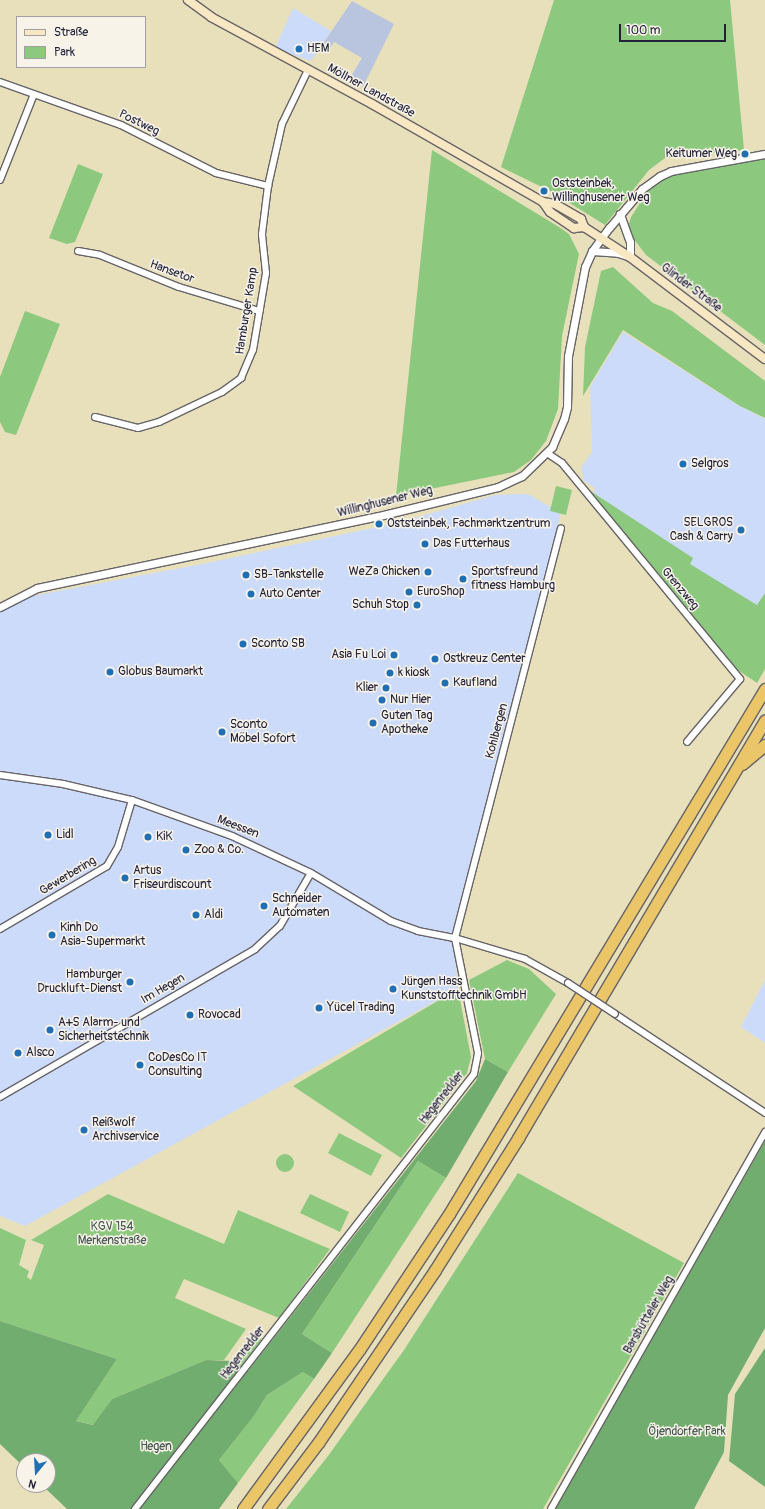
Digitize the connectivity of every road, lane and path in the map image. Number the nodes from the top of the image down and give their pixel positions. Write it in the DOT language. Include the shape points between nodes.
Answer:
graph roads {
  1 [pos="188,0"];
  2 [pos="308,70"];
  3 [pos="0,82"];
  4 [pos="34,94"];
  5 [pos="765,154"];
  6 [pos="0,180"];
  7 [pos="268,186"];
  8 [pos="620,214"];
  9 [pos="601,238"];
  10 [pos="78,251"];
  11 [pos="592,251"];
  12 [pos="630,257"];
  13 [pos="259,311"];
  14 [pos="765,359"];
  15 [pos="96,417"];
  16 [pos="547,453"];
  17 [pos="561,529"];
  18 [pos="1,604"];
  19 [pos="765,689"];
  20 [pos="765,721"];
  21 [pos="687,742"];
  22 [pos="765,746"];
  23 [pos="736,769"];
  24 [pos="0,775"];
  25 [pos="132,800"];
  26 [pos="311,873"];
  27 [pos="0,929"];
  28 [pos="455,938"];
  29 [pos="0,1097"];
  30 [pos="765,1113"];
  31 [pos="765,1132"];
  32 [pos="135,1509"];
  33 [pos="243,1509"];
  34 [pos="268,1509"];
  35 [pos="551,1509"];
  1 -- 2 [label="main road, Möllner Landstraße" via="211,17"];
  2 -- 7 [label="street, Hamburger Kamp" via="282,124"];
  2 -- 9 [label="main road, Möllner Landstraße" via="543,202 550,212 574,228 584,227"];
  3 -- 4 [label="street, Postweg"];
  4 -- 6 [label="street"];
  4 -- 7 [label="street, Postweg" via="121,125 210,170"];
  5 -- 8 [label="street, Willinghusener Weg" via="665,174 648,184"];
  7 -- 13 [label="street, Hamburger Kamp" via="262,234 266,273"];
  8 -- 9 [label="street, Willinghusener Weg"];
  8 -- 12 [label="street" via="630,242"];
  9 -- 11 [label="street, Willinghusener Weg"];
  9 -- 12 [label="main road, Glinder Straße"];
  10 -- 13 [label="street, Hansetor" via="100,255 179,287"];
  11 -- 12 [label="street" via="618,253"];
  11 -- 16 [label="street, Willinghusener Weg" via="585,267 570,338 565,414 556,439"];
  12 -- 14 [label="main road, Glinder Straße"];
  13 -- 15 [label="street, Hamburger Kamp" via="248,366 241,378 230,388 159,422 138,428"];
  16 -- 18 [label="street, Willinghusener Weg" via="522,476 498,487 343,524 37,588"];
  16 -- 21 [label="street, Grenzweg" via="562,463 740,679"];
  17 -- 28 [label="street, Kohlbergen"];
  19 -- 33 [label="highway" via="449,1214 359,1350"];
  20 -- 23 [label="highway"];
  22 -- 23 [label="highway"];
  23 -- 34 [label="highway" via="518,1138 443,1256 335,1417"];
  24 -- 25 [label="street, Meessen" via="63,784"];
  25 -- 26 [label="street, Meessen" via="248,842"];
  25 -- 27 [label="street, Gewerbering" via="118,847 106,866"];
  26 -- 28 [label="street, Meessen" via="391,920 418,931"];
  26 -- 29 [label="street, Im Hegen" via="280,926 255,948"];
  28 -- 30 [label="street, bridge" via="525,959 568,983"];
  28 -- 32 [label="street, Hegenredder" via="478,1053 474,1074"];
  31 -- 35 [label="street, Barsbütteler Weg"];
}
